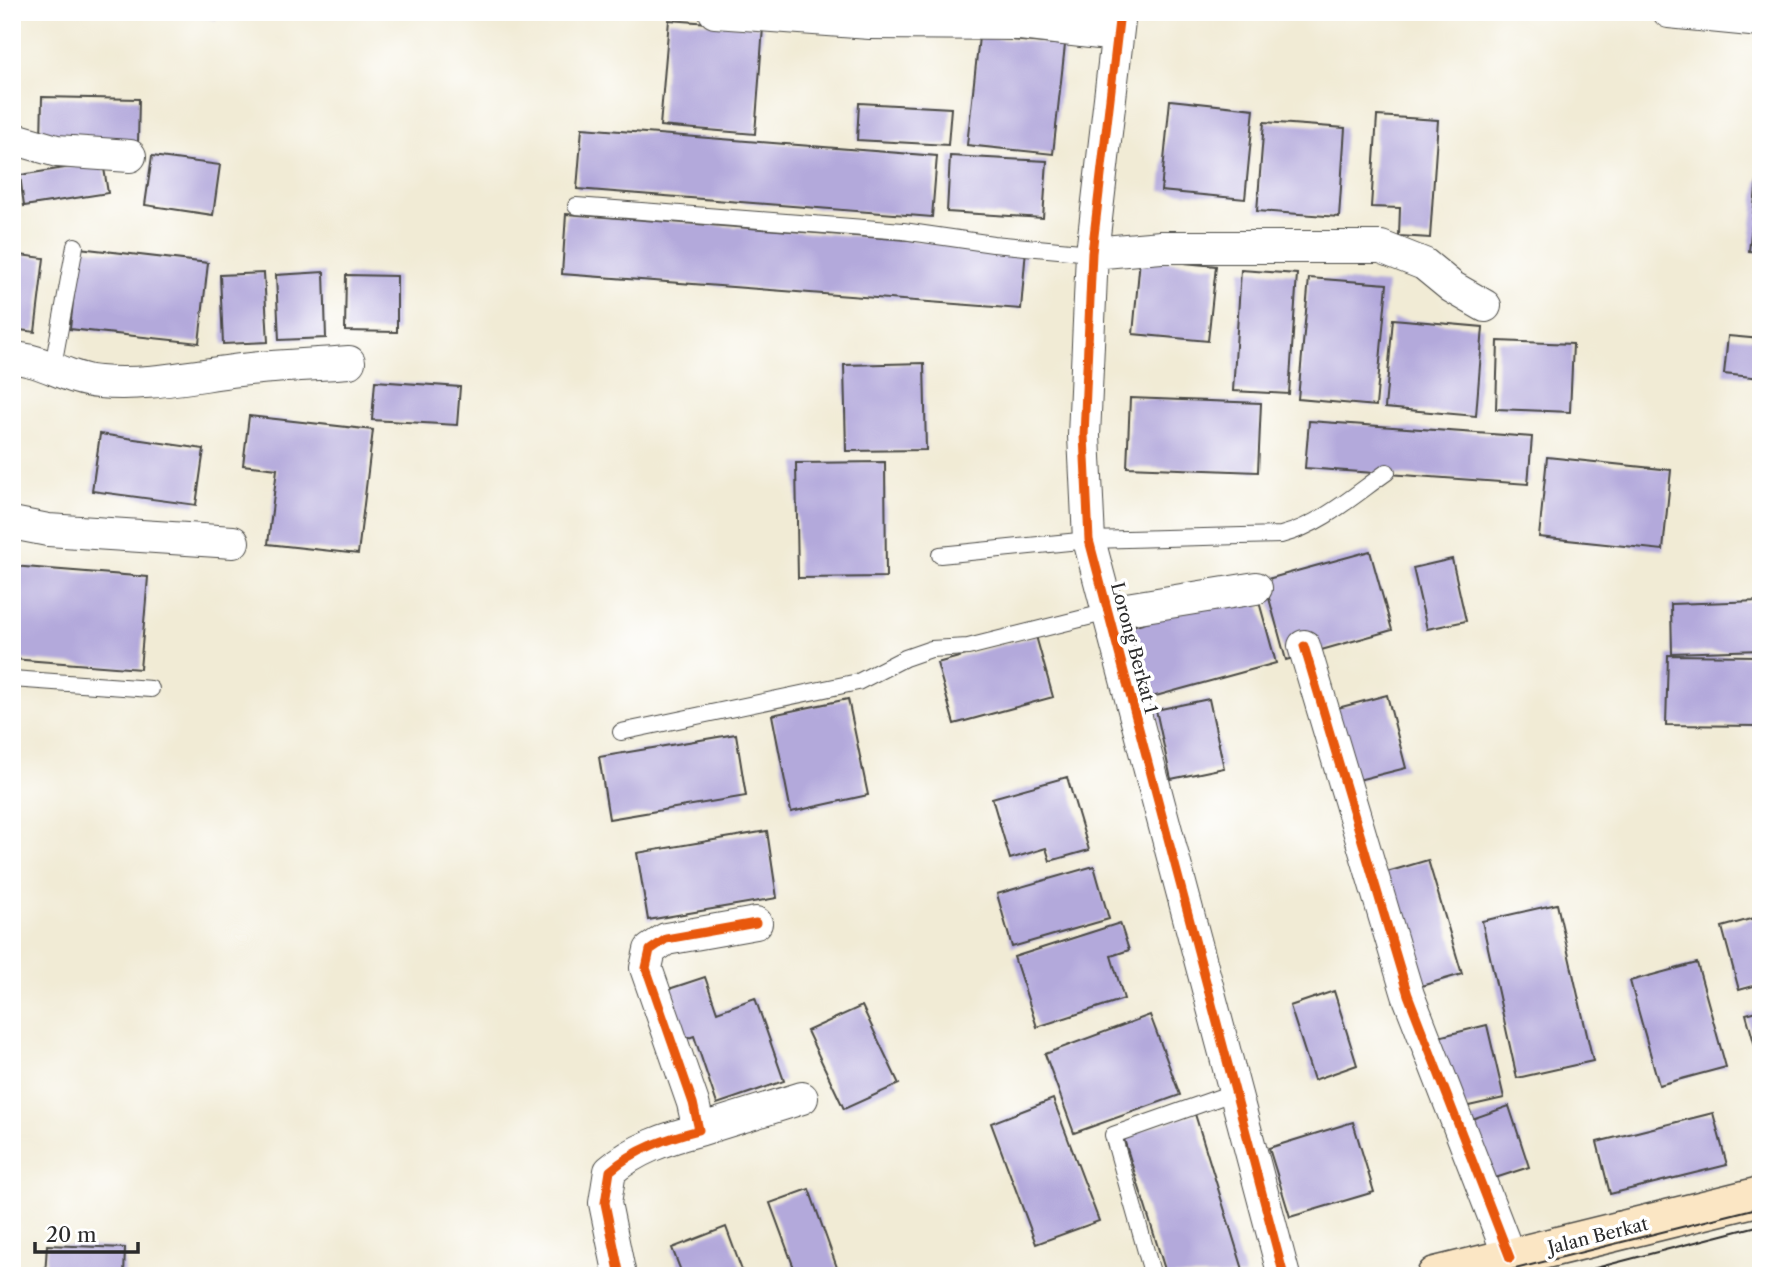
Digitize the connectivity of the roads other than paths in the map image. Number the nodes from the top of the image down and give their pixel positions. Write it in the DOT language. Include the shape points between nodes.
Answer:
graph roads {
  1 [pos="715,12"];
  2 [pos="1669,12"];
  3 [pos="1761,21"];
  4 [pos="1118,23"];
  5 [pos="12,138"];
  6 [pos="130,156"];
  7 [pos="576,206"];
  8 [pos="75,246"];
  9 [pos="1092,253"];
  10 [pos="1485,306"];
  11 [pos="12,358"];
  12 [pos="349,362"];
  13 [pos="53,366"];
  14 [pos="1387,472"];
  15 [pos="12,523"];
  16 [pos="1089,540"];
  17 [pos="233,542"];
  18 [pos="940,555"];
  19 [pos="1256,589"];
  20 [pos="1108,612"];
  21 [pos="1304,646"];
  22 [pos="12,679"];
  23 [pos="151,688"];
  24 [pos="621,732"];
  25 [pos="756,923"];
  26 [pos="1235,1092"];
  27 [pos="802,1098"];
  28 [pos="699,1130"];
  29 [pos="1761,1196"];
  30 [pos="1510,1258"];
  31 [pos="620,1276"];
  32 [pos="1153,1276"];
  33 [pos="1284,1276"];
  34 [pos="1436,1276"];
  1 -- 4 [label="street" via="870,23"];
  2 -- 3 [label="street"];
  4 -- 9 [label="street, Lorong Berkat 1"];
  5 -- 6 [label="street" via="57,151"];
  7 -- 9 [label="lane" via="904,231"];
  8 -- 13 [label="lane"];
  9 -- 10 [label="street" via="1161,247 1381,247 1424,264"];
  9 -- 16 [label="street, Lorong Berkat 1" via="1084,436"];
  11 -- 13 [label="street"];
  12 -- 13 [label="street" via="235,370 154,383 97,382 69,376"];
  14 -- 16 [label="lane" via="1315,522 1281,535"];
  15 -- 17 [label="street" via="48,530"];
  16 -- 18 [label="lane"];
  16 -- 20 [label="street, Lorong Berkat 1"];
  19 -- 20 [label="street"];
  20 -- 24 [label="lane" via="968,647 931,649 858,682"];
  20 -- 26 [label="street, Lorong Berkat 1"];
  21 -- 30 [label="street" via="1408,995"];
  22 -- 23 [label="lane"];
  25 -- 28 [label="street" via="666,939 650,950 646,968"];
  26 -- 32 [label="lane" via="1113,1135"];
  26 -- 33 [label="street, Lorong Berkat 1"];
  27 -- 28 [label="street"];
  28 -- 31 [label="street" via="664,1140 625,1158 610,1171 605,1203"];
  29 -- 30 [label="street, Jalan Berkat"];
  30 -- 34 [label="street, Jalan Berkat"];
}
